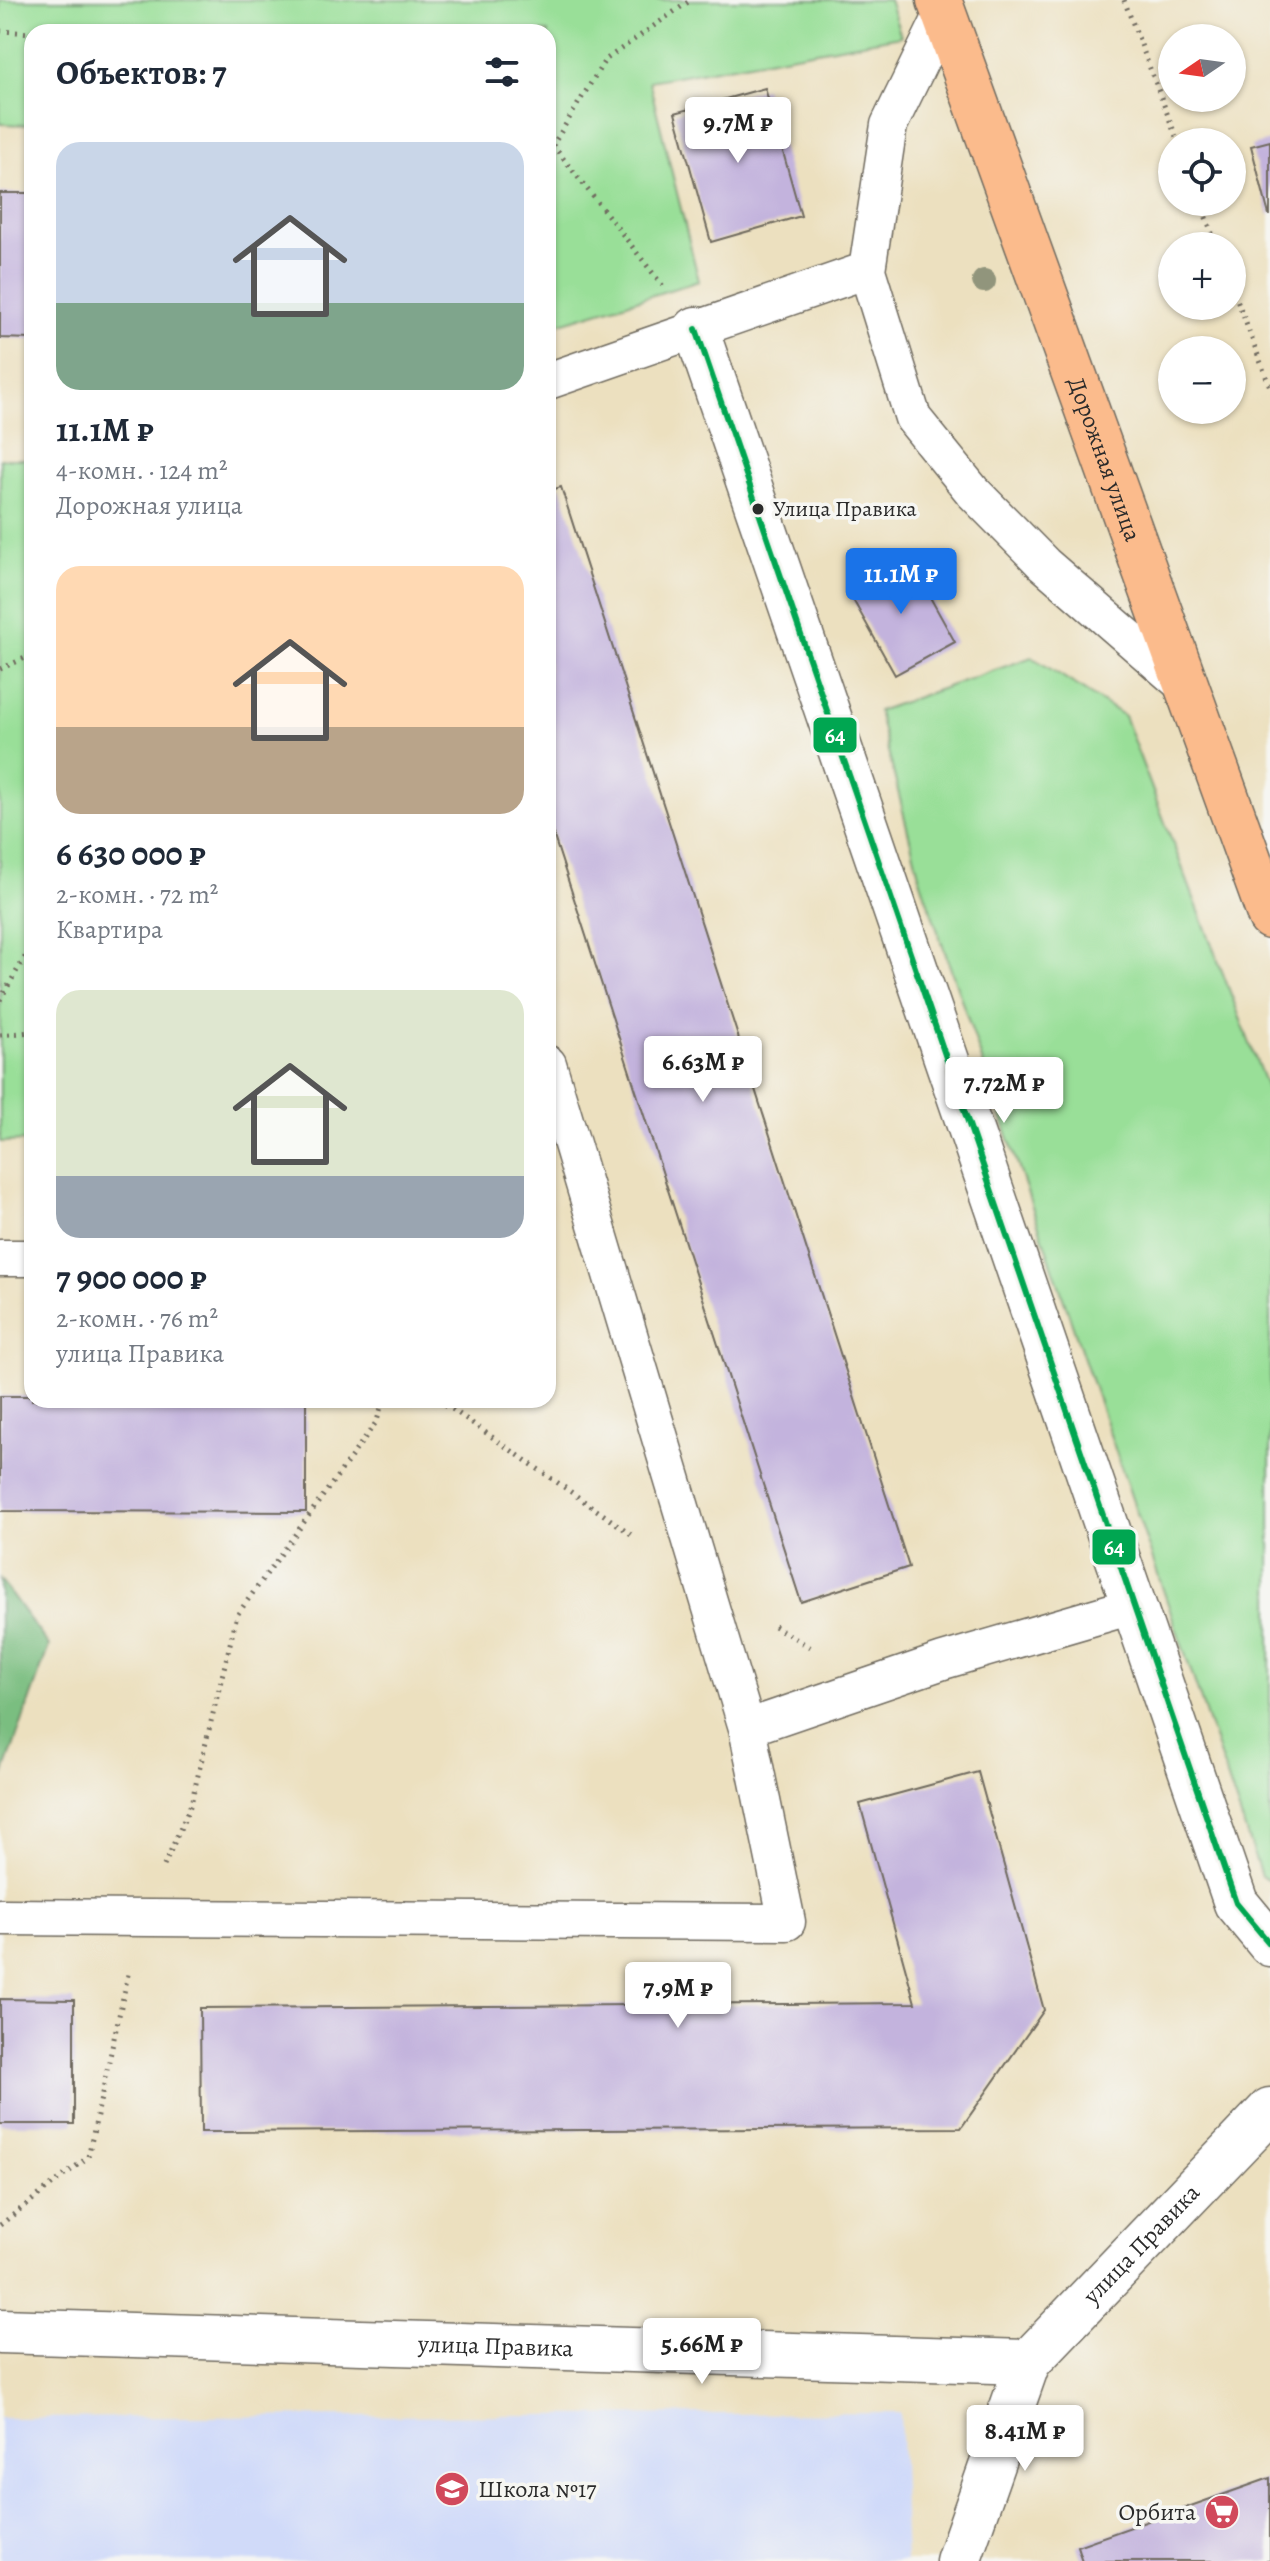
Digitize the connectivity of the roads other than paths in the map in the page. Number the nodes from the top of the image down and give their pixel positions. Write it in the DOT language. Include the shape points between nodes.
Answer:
graph roads {
  1 [pos="942,6"];
  2 [pos="867,270"];
  3 [pos="696,329"];
  4 [pos="556,378"];
  5 [pos="1188,690"];
  6 [pos="1270,917"];
  7 [pos="556,1121"];
  8 [pos="559,1143"];
  9 [pos="0,1258"];
  10 [pos="24,1258"];
  11 [pos="1132,1606"];
  12 [pos="747,1728"];
  13 [pos="0,1917"];
  14 [pos="1270,1944"];
  15 [pos="1270,2110"];
  16 [pos="0,2331"];
  17 [pos="1028,2362"];
  18 [pos="958,2561"];
  1 -- 2 [label="lane" via="889,125"];
  1 -- 5 [label="main road, Дорожная улица"];
  2 -- 3 [label="lane"];
  2 -- 5 [label="lane" via="913,418 973,492 1044,564"];
  3 -- 4 [label="lane"];
  3 -- 11 [label="street"];
  5 -- 6 [label="main road, Дорожная улица"];
  7 -- 8 [label="lane"];
  8 -- 12 [label="lane"];
  9 -- 10 [label="lane"];
  11 -- 12 [label="lane" via="943,1661"];
  11 -- 14 [label="street" via="1236,1903"];
  12 -- 13 [label="lane" via="787,1922"];
  15 -- 17 [label="street, улица Правика"];
  16 -- 17 [label="street, улица Правика"];
  17 -- 18 [label="street"];
}
